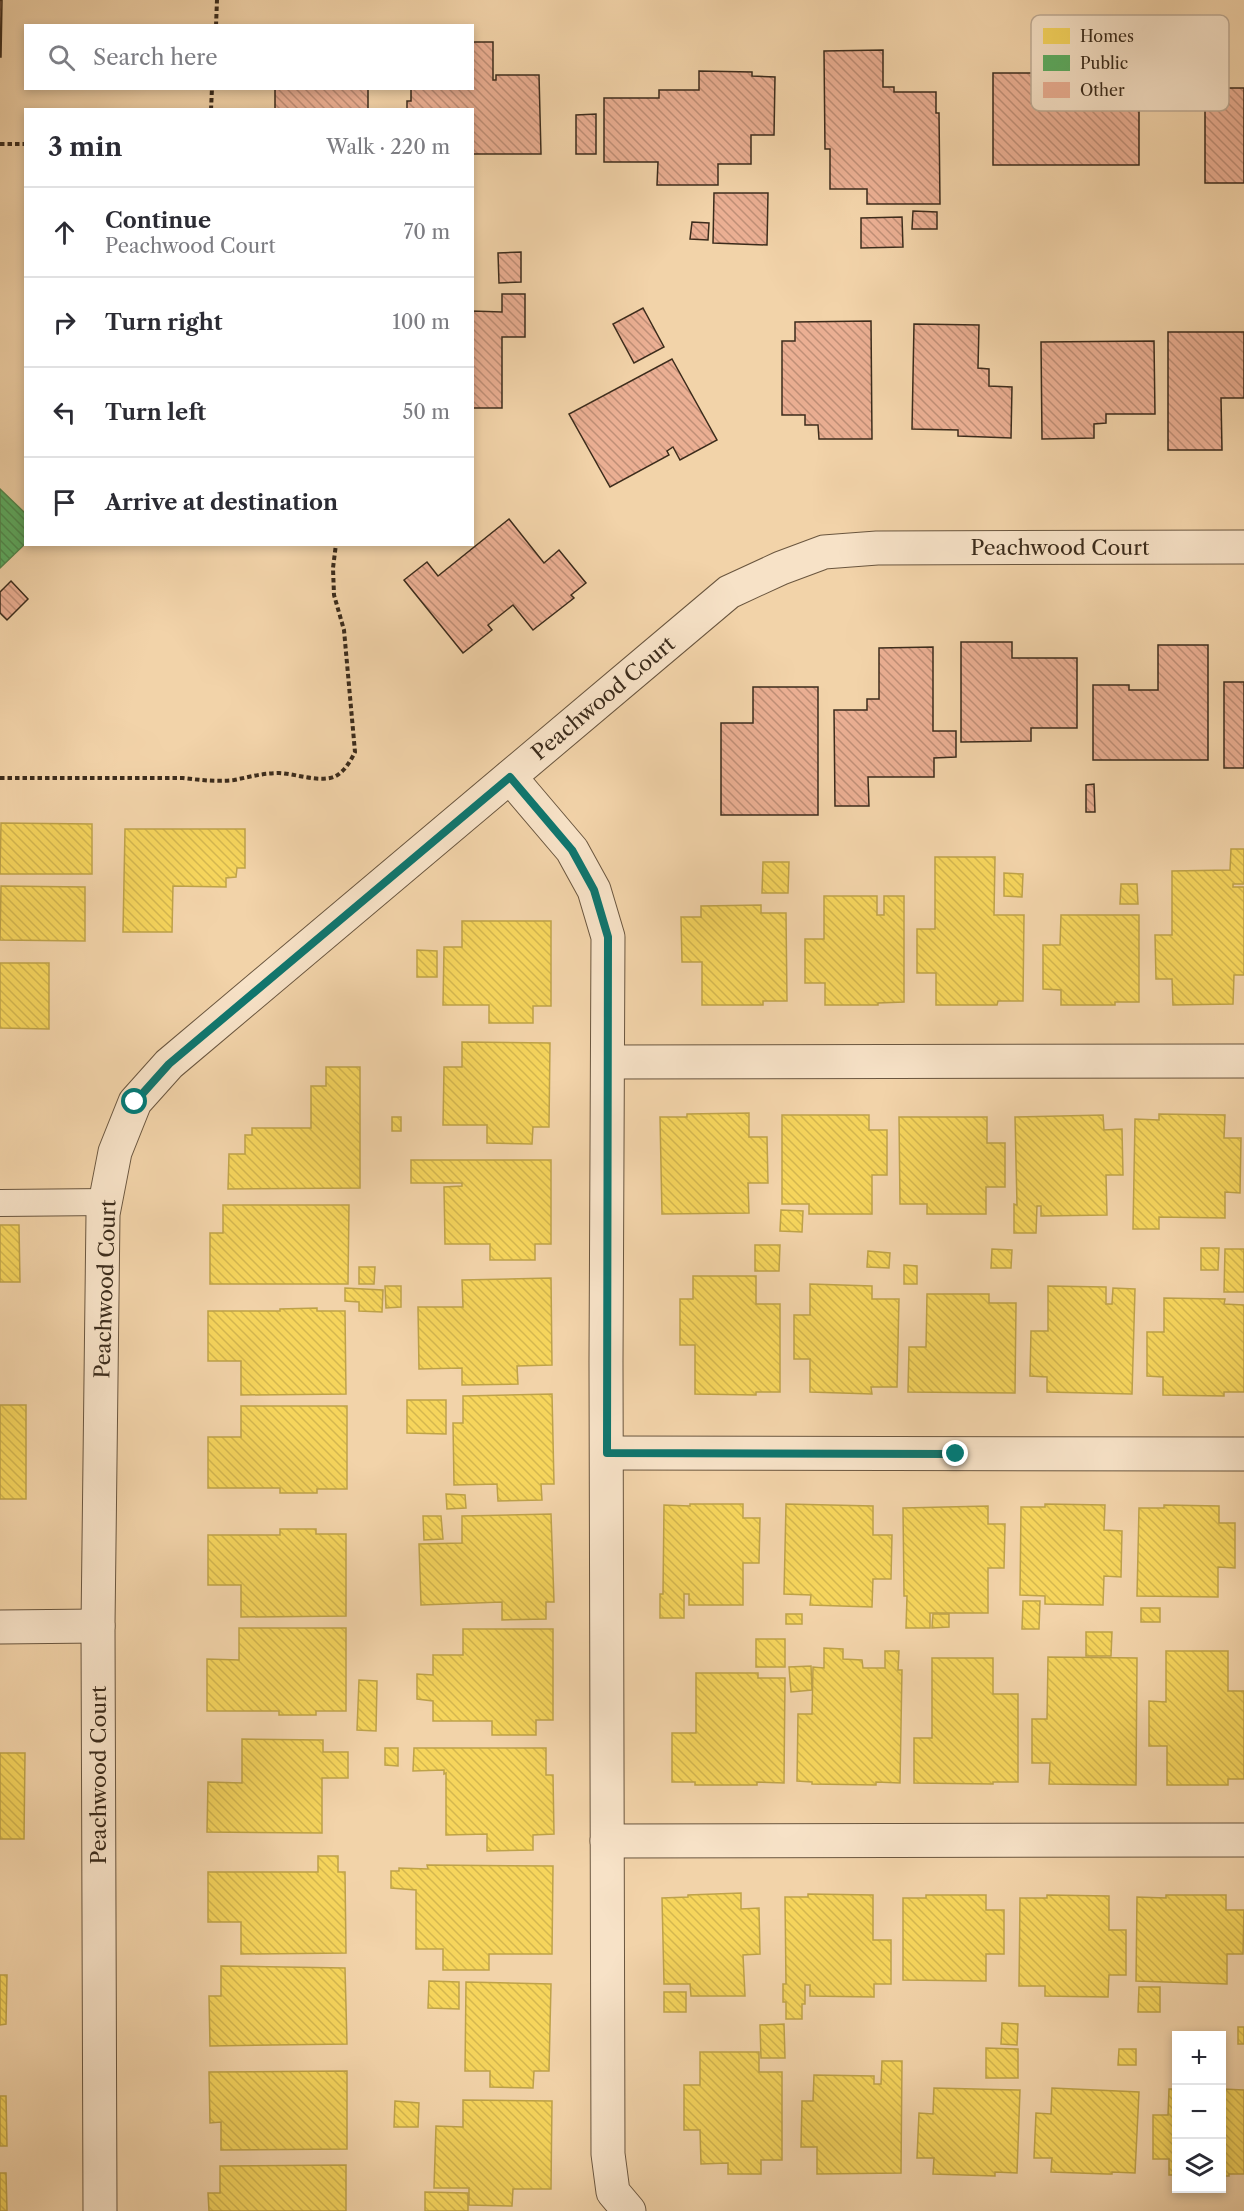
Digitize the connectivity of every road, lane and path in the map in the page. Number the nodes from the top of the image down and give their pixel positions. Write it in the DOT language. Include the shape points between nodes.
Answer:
graph roads {
  1 [pos="217,0"];
  2 [pos="216,24"];
  3 [pos="212,90"];
  4 [pos="211,108"];
  5 [pos="0,144"];
  6 [pos="24,144"];
  7 [pos="336,546"];
  8 [pos="1244,547"];
  9 [pos="510,777"];
  10 [pos="0,778"];
  11 [pos="1244,1061"];
  12 [pos="608,1062"];
  13 [pos="106,1202"];
  14 [pos="0,1203"];
  15 [pos="607,1453"];
  16 [pos="1244,1454"];
  17 [pos="98,1626"];
  18 [pos="0,1627"];
  19 [pos="1244,1840"];
  20 [pos="607,1841"];
  21 [pos="100,2211"];
  22 [pos="629,2211"];
  1 -- 2 [label="path"];
  3 -- 4 [label="path"];
  5 -- 6 [label="path"];
  7 -- 10 [label="path" via="334,595 344,630 355,752 348,765 332,778 282,773 207,781"];
  8 -- 9 [label="street, Peachwood Court" via="877,548 824,552 729,592"];
  9 -- 12 [label="street" via="572,850 594,890 608,937"];
  9 -- 13 [label="street, Peachwood Court" via="169,1064 135,1102 115,1152"];
  11 -- 12 [label="street"];
  12 -- 15 [label="street"];
  13 -- 14 [label="lane"];
  13 -- 17 [label="street, Peachwood Court"];
  15 -- 16 [label="street"];
  15 -- 20 [label="street"];
  17 -- 18 [label="street"];
  17 -- 21 [label="street, Peachwood Court"];
  19 -- 20 [label="street"];
  20 -- 22 [label="street" via="608,2154 613,2192"];
}
